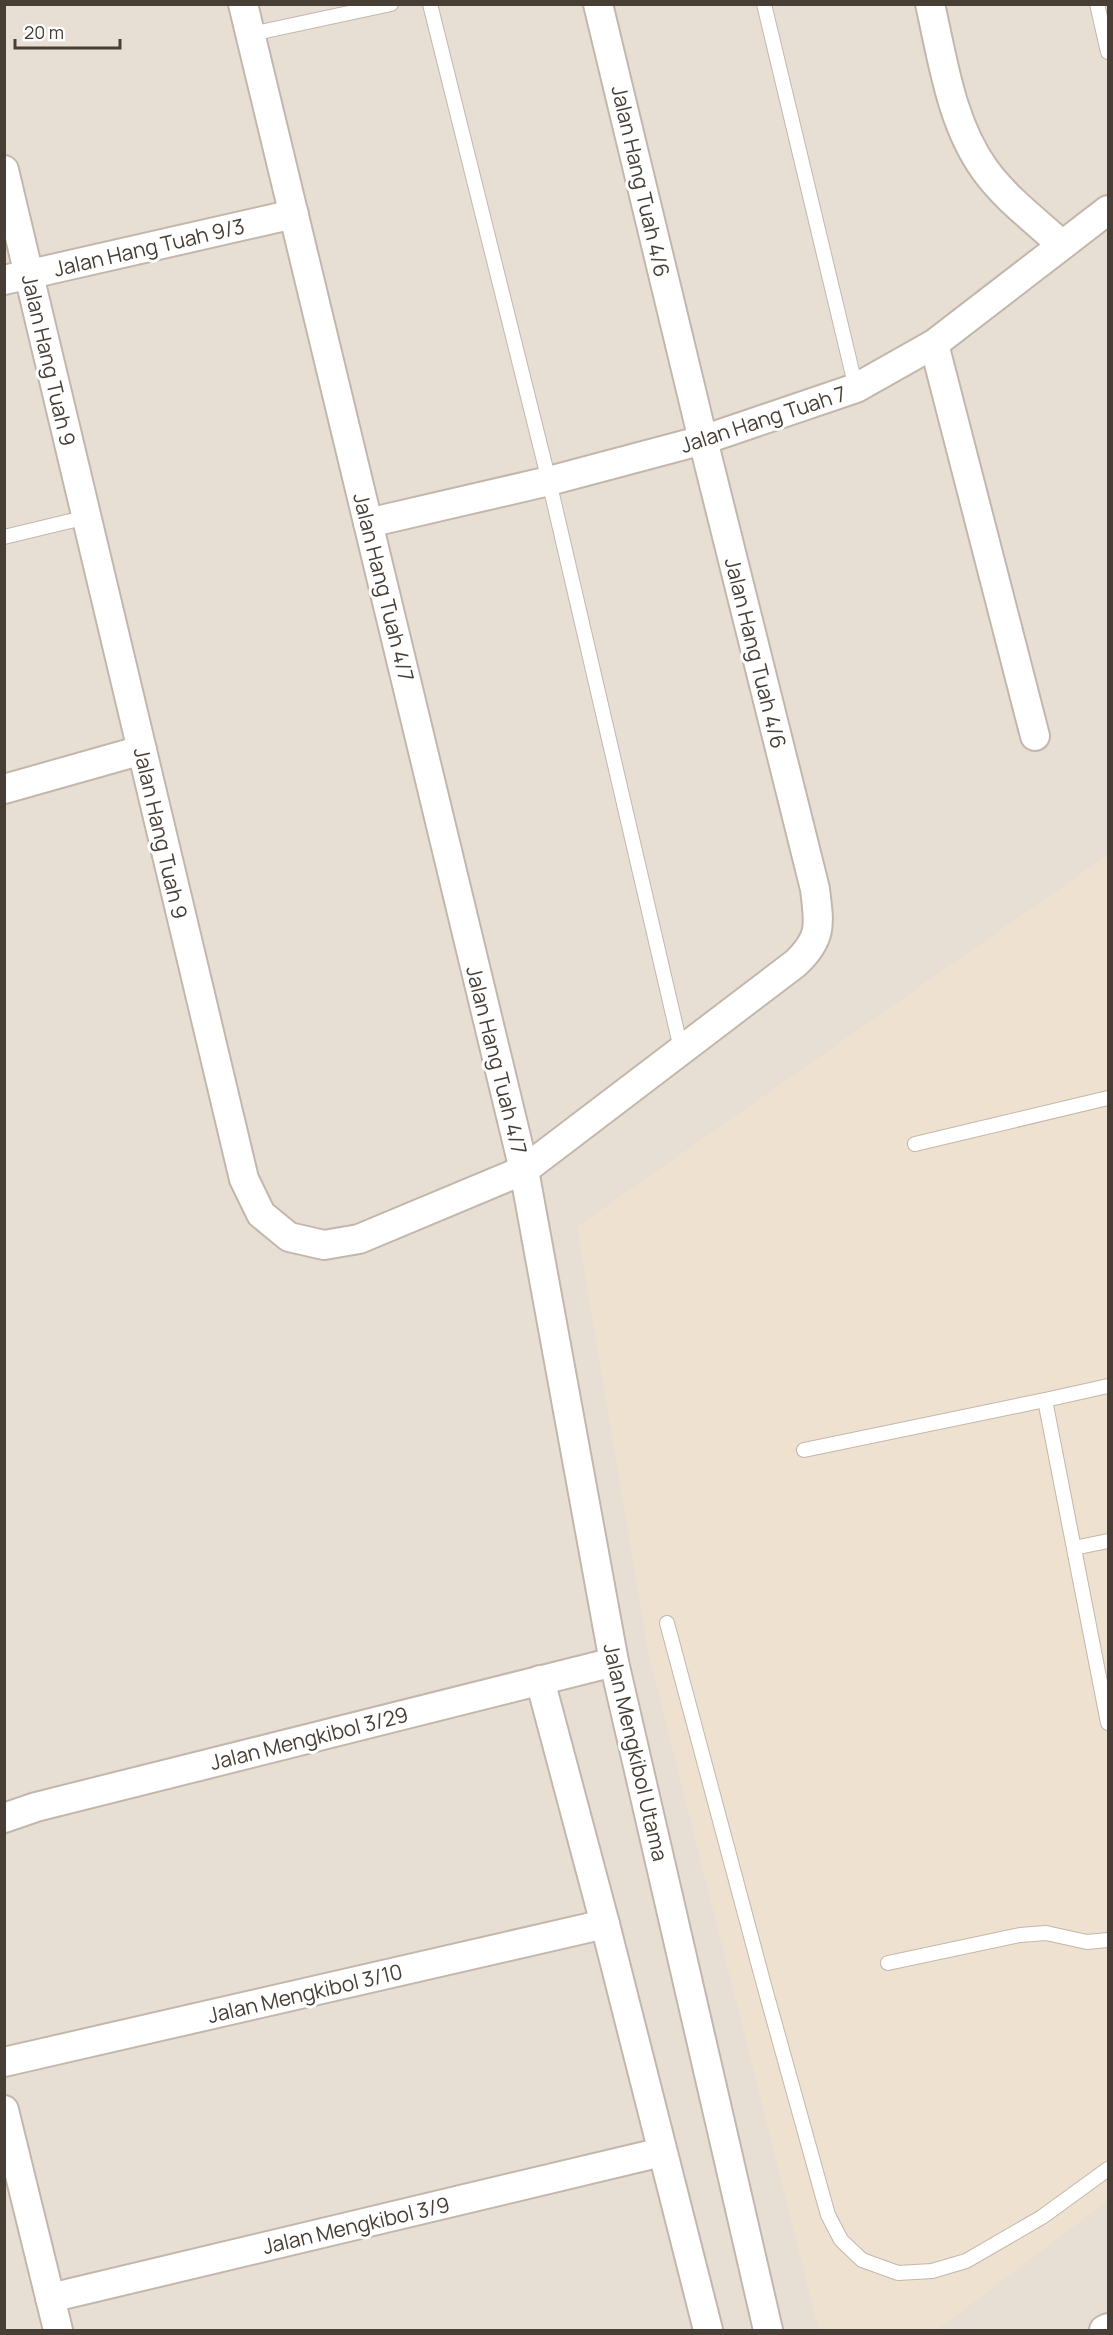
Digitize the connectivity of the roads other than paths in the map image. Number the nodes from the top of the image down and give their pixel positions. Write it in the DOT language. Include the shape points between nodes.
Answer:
graph roads {
  1 [pos="243,4"];
  2 [pos="391,4"];
  3 [pos="430,4"];
  4 [pos="598,4"];
  5 [pos="764,4"];
  6 [pos="930,4"];
  7 [pos="1097,4"];
  8 [pos="250,34"];
  9 [pos="1108,52"];
  10 [pos="4,170"];
  11 [pos="1108,210"];
  12 [pos="294,214"];
  13 [pos="1062,245"];
  14 [pos="17,277"];
  15 [pos="934,344"];
  16 [pos="856,388"];
  17 [pos="703,440"];
  18 [pos="549,481"];
  19 [pos="87,517"];
  20 [pos="368,523"];
  21 [pos="4,537"];
  22 [pos="1035,736"];
  23 [pos="142,750"];
  24 [pos="4,789"];
  25 [pos="681,1049"];
  26 [pos="1108,1098"];
  27 [pos="915,1144"];
  28 [pos="524,1170"];
  29 [pos="1108,1386"];
  30 [pos="1045,1401"];
  31 [pos="804,1450"];
  32 [pos="1108,1541"];
  33 [pos="1074,1548"];
  34 [pos="667,1623"];
  35 [pos="614,1662"];
  36 [pos="540,1680"];
  37 [pos="1108,1724"];
  38 [pos="4,1818"];
  39 [pos="605,1923"];
  40 [pos="1108,1940"];
  41 [pos="888,1963"];
  42 [pos="4,2062"];
  43 [pos="4,2110"];
  44 [pos="662,2152"];
  45 [pos="1108,2169"];
  46 [pos="50,2298"];
  47 [pos="1108,2328"];
  48 [pos="58,2331"];
  49 [pos="708,2331"];
  50 [pos="768,2331"];
  51 [pos="1104,2331"];
  1 -- 8 [label="street, Jalan Hang Tuah 4/7"];
  2 -- 8 [label="lane"];
  3 -- 18 [label="lane"];
  4 -- 17 [label="street, Jalan Hang Tuah 4/6"];
  5 -- 16 [label="lane"];
  6 -- 13 [label="street" via="967,141 1008,196"];
  7 -- 9 [label="lane"];
  8 -- 12 [label="street, Jalan Hang Tuah 4/7"];
  10 -- 14 [label="street, Jalan Hang Tuah 9"];
  11 -- 13 [label="street, Jalan Hang Tuah 7"];
  12 -- 14 [label="street, Jalan Hang Tuah 9/3"];
  12 -- 20 [label="street, Jalan Hang Tuah 4/7"];
  13 -- 15 [label="street, Jalan Hang Tuah 7"];
  14 -- 19 [label="street, Jalan Hang Tuah 9"];
  15 -- 16 [label="street, Jalan Hang Tuah 7"];
  15 -- 22 [label="street"];
  16 -- 17 [label="street, Jalan Hang Tuah 7"];
  17 -- 18 [label="street, Jalan Hang Tuah 7"];
  17 -- 25 [label="street, Jalan Hang Tuah 4/6" via="815,889 818,932 809,950 796,963"];
  18 -- 20 [label="street, Jalan Hang Tuah 7"];
  18 -- 25 [label="lane"];
  19 -- 21 [label="lane"];
  19 -- 23 [label="street, Jalan Hang Tuah 9"];
  20 -- 28 [label="street, Jalan Hang Tuah 4/7"];
  23 -- 24 [label="street"];
  23 -- 28 [label="street, Jalan Hang Tuah 9" via="243,1179 261,1214 289,1237 324,1245 359,1239"];
  25 -- 28 [label="street, Jalan Hang Tuah 4/6"];
  26 -- 27 [label="lane"];
  28 -- 35 [label="street, Jalan Mengkibol Utama"];
  29 -- 30 [label="lane"];
  30 -- 31 [label="lane"];
  30 -- 33 [label="lane"];
  32 -- 33 [label="lane"];
  33 -- 37 [label="lane"];
  34 -- 45 [label="lane" via="825,2203 841,2240 862,2260 898,2273 932,2271 966,2262 1042,2217"];
  35 -- 36 [label="street, Jalan Mengkibol 3/29"];
  35 -- 50 [label="street, Jalan Mengkibol Utama"];
  36 -- 38 [label="street, Jalan Mengkibol 3/29"];
  36 -- 39 [label="street"];
  39 -- 42 [label="street, Jalan Mengkibol 3/10"];
  39 -- 44 [label="street"];
  40 -- 41 [label="lane" via="1087,1942 1046,1934 1020,1935"];
  43 -- 46 [label="street"];
  44 -- 46 [label="street, Jalan Mengkibol 3/9"];
  44 -- 49 [label="street"];
  46 -- 48 [label="street"];
  47 -- 51 [label="street"];
}
